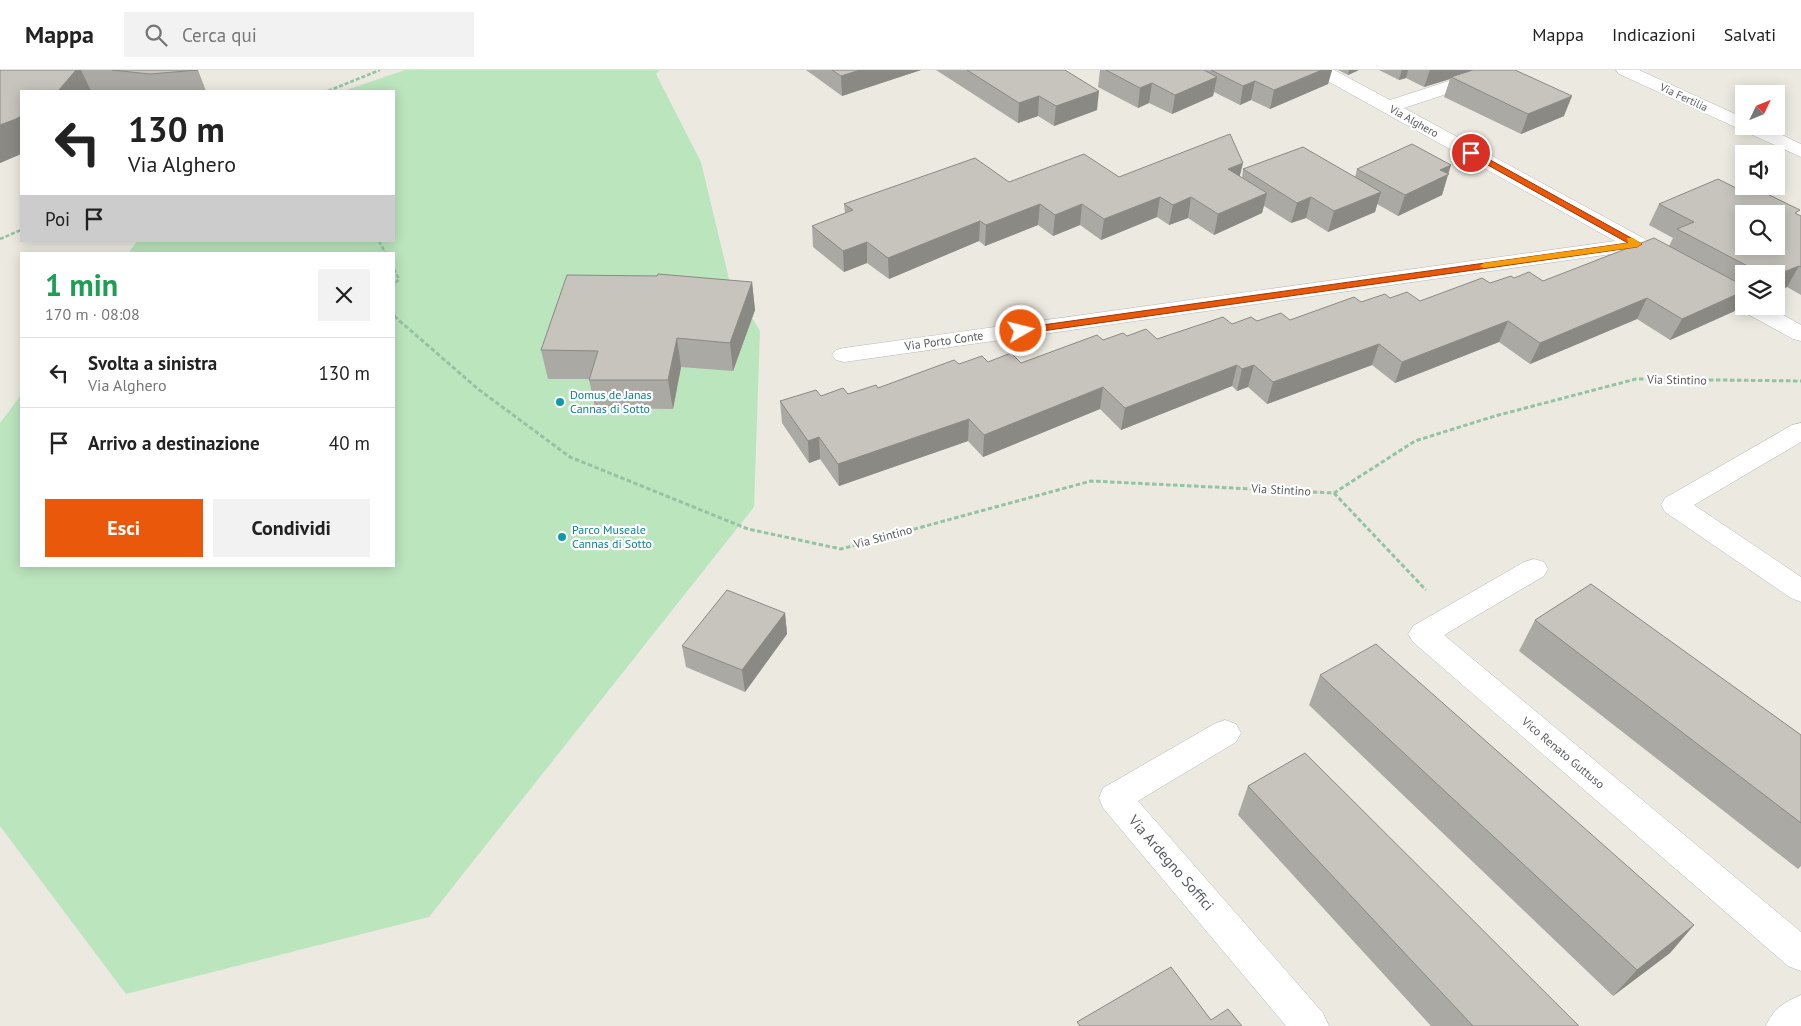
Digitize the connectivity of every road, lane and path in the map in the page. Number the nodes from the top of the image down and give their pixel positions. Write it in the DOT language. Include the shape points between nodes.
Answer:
graph roads {
  1 [pos="380,70"];
  2 [pos="1321,70"];
  3 [pos="1501,70"];
  4 [pos="1625,70"];
  5 [pos="330,90"];
  6 [pos="1388,107"];
  7 [pos="1735,121"];
  8 [pos="1765,135"];
  9 [pos="1801,151"];
  10 [pos="20,230"];
  11 [pos="0,239"];
  12 [pos="1637,244"];
  13 [pos="1662,258"];
  14 [pos="395,272"];
  15 [pos="395,284"];
  16 [pos="1767,315"];
  17 [pos="395,317"];
  18 [pos="1801,334"];
  19 [pos="844,355"];
  20 [pos="1801,381"];
  21 [pos="1801,431"];
  22 [pos="1334,493"];
  23 [pos="1534,569"];
  24 [pos="1801,591"];
  25 [pos="1451,618"];
  26 [pos="1225,733"];
  27 [pos="1801,954"];
  28 [pos="1801,1013"];
  29 [pos="1310,1026"];
  30 [pos="1785,1026"];
  1 -- 5 [label="path"];
  2 -- 6 [label="street, Via Alghero"];
  3 -- 6 [label="street"];
  4 -- 7 [label="street, Via Fertilia"];
  6 -- 12 [label="street, Via Alghero"];
  8 -- 9 [label="street, Via Fertilia"];
  10 -- 11 [label="path"];
  12 -- 13 [label="street, Via Alghero"];
  12 -- 19 [label="street, Via Porto Conte"];
  14 -- 15 [label="path" via="398,279"];
  16 -- 18 [label="street"];
  17 -- 22 [label="path, Via Stintino" via="478,389 570,457 748,530 842,549 1091,481"];
  20 -- 22 [label="path, Via Stintino" via="1636,379 1415,441"];
  21 -- 24 [label="street" via="1674,505"];
  22 -- 25 [label="path"];
  23 -- 25 [label="street, Vico Renato Guttuso"];
  25 -- 27 [label="street, Vico Renato Guttuso" via="1423,634"];
  26 -- 29 [label="street, Via Ardegno Soffici" via="1115,798"];
  28 -- 30 [label="street"];
}
